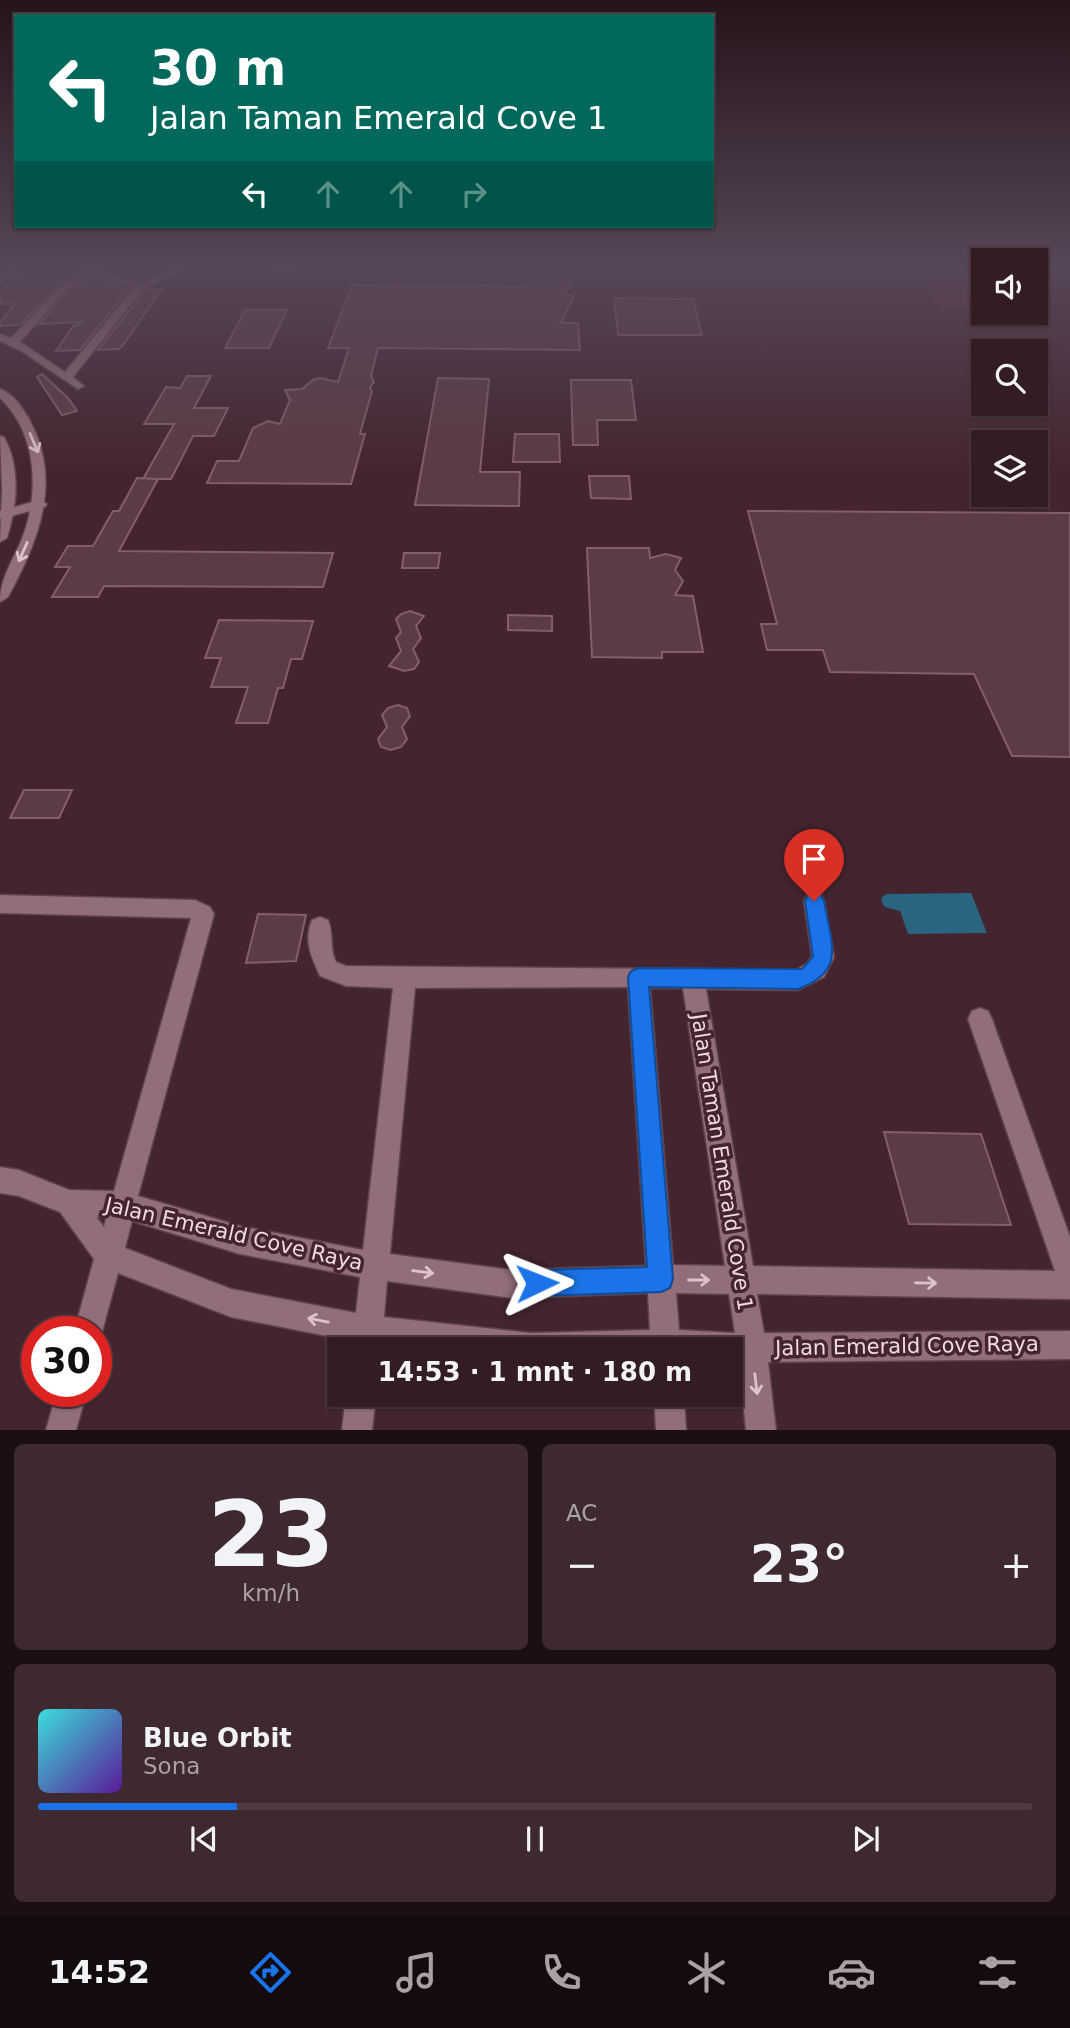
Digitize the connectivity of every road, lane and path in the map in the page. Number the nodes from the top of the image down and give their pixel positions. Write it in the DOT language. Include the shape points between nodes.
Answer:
graph roads {
  1 [pos="0,337"];
  2 [pos="19,337"];
  3 [pos="100,337"];
  4 [pos="13,343"];
  5 [pos="66,378"];
  6 [pos="78,386"];
  7 [pos="0,392"];
  8 [pos="0,440"];
  9 [pos="40,504"];
  10 [pos="4,514"];
  11 [pos="0,538"];
  12 [pos="0,597"];
  13 [pos="814,901"];
  14 [pos="0,904"];
  15 [pos="320,927"];
  16 [pos="638,977"];
  17 [pos="405,978"];
  18 [pos="693,978"];
  19 [pos="980,1019"];
  20 [pos="0,1180"];
  21 [pos="69,1202"];
  22 [pos="123,1205"];
  23 [pos="109,1256"];
  24 [pos="376,1266"];
  25 [pos="1070,1275"];
  26 [pos="661,1279"];
  27 [pos="740,1280"];
  28 [pos="1070,1286"];
  29 [pos="92,1316"];
  30 [pos="356,1337"];
  31 [pos="367,1337"];
  32 [pos="665,1337"];
  33 [pos="1070,1345"];
  34 [pos="743,1348"];
  35 [pos="752,1348"];
  36 [pos="67,1407"];
  37 [pos="360,1407"];
  38 [pos="670,1407"];
  39 [pos="61,1430"];
  40 [pos="357,1430"];
  41 [pos="671,1430"];
  42 [pos="761,1430"];
  1 -- 4 [label="street"];
  2 -- 4 [label="street"];
  3 -- 5 [label="street"];
  4 -- 5 [label="street"];
  5 -- 6 [label="street"];
  7 -- 9 [label="street, one-way" via="22,416 39,456"];
  8 -- 10 [label="street" via="7,460"];
  9 -- 10 [label="street"];
  9 -- 12 [label="street, one-way" via="24,551"];
  10 -- 11 [label="street"];
  13 -- 18 [label="street" via="823,957 809,976 798,980"];
  14 -- 22 [label="street" via="195,909 203,914"];
  15 -- 17 [label="street" via="319,950 328,969 346,976"];
  16 -- 17 [label="street"];
  16 -- 18 [label="street"];
  16 -- 26 [label="street"];
  17 -- 24 [label="street"];
  18 -- 27 [label="street, Jalan Taman Emerald Cove 1"];
  19 -- 25 [label="street"];
  20 -- 21 [label="street, Jalan Emerald Cove Raya"];
  21 -- 22 [label="street, Jalan Emerald Cove Raya"];
  21 -- 23 [label="street, Jalan Emerald Cove Raya"];
  22 -- 23 [label="street"];
  22 -- 24 [label="street, Jalan Emerald Cove Raya" via="240,1240"];
  23 -- 29 [label="street"];
  30 -- 23 [label="street, Jalan Emerald Cove Raya, one-way" via="231,1303"];
  24 -- 26 [label="street, Jalan Emerald Cove Raya, one-way" via="512,1284"];
  24 -- 31 [label="street"];
  26 -- 27 [label="street, Jalan Emerald Cove Raya, one-way"];
  26 -- 32 [label="street"];
  27 -- 28 [label="street, Jalan Emerald Cove Raya, one-way"];
  27 -- 35 [label="street, Jalan Taman Emerald Cove 1"];
  33 -- 35 [label="street, Jalan Emerald Cove Raya"];
  34 -- 35 [label="street, Jalan Emerald Cove Raya"];
  35 -- 42 [label="street, Jalan Taman Emerald Cove 1, one-way"];
  36 -- 39 [label="street"];
  37 -- 40 [label="street"];
  38 -- 41 [label="street"];
}
